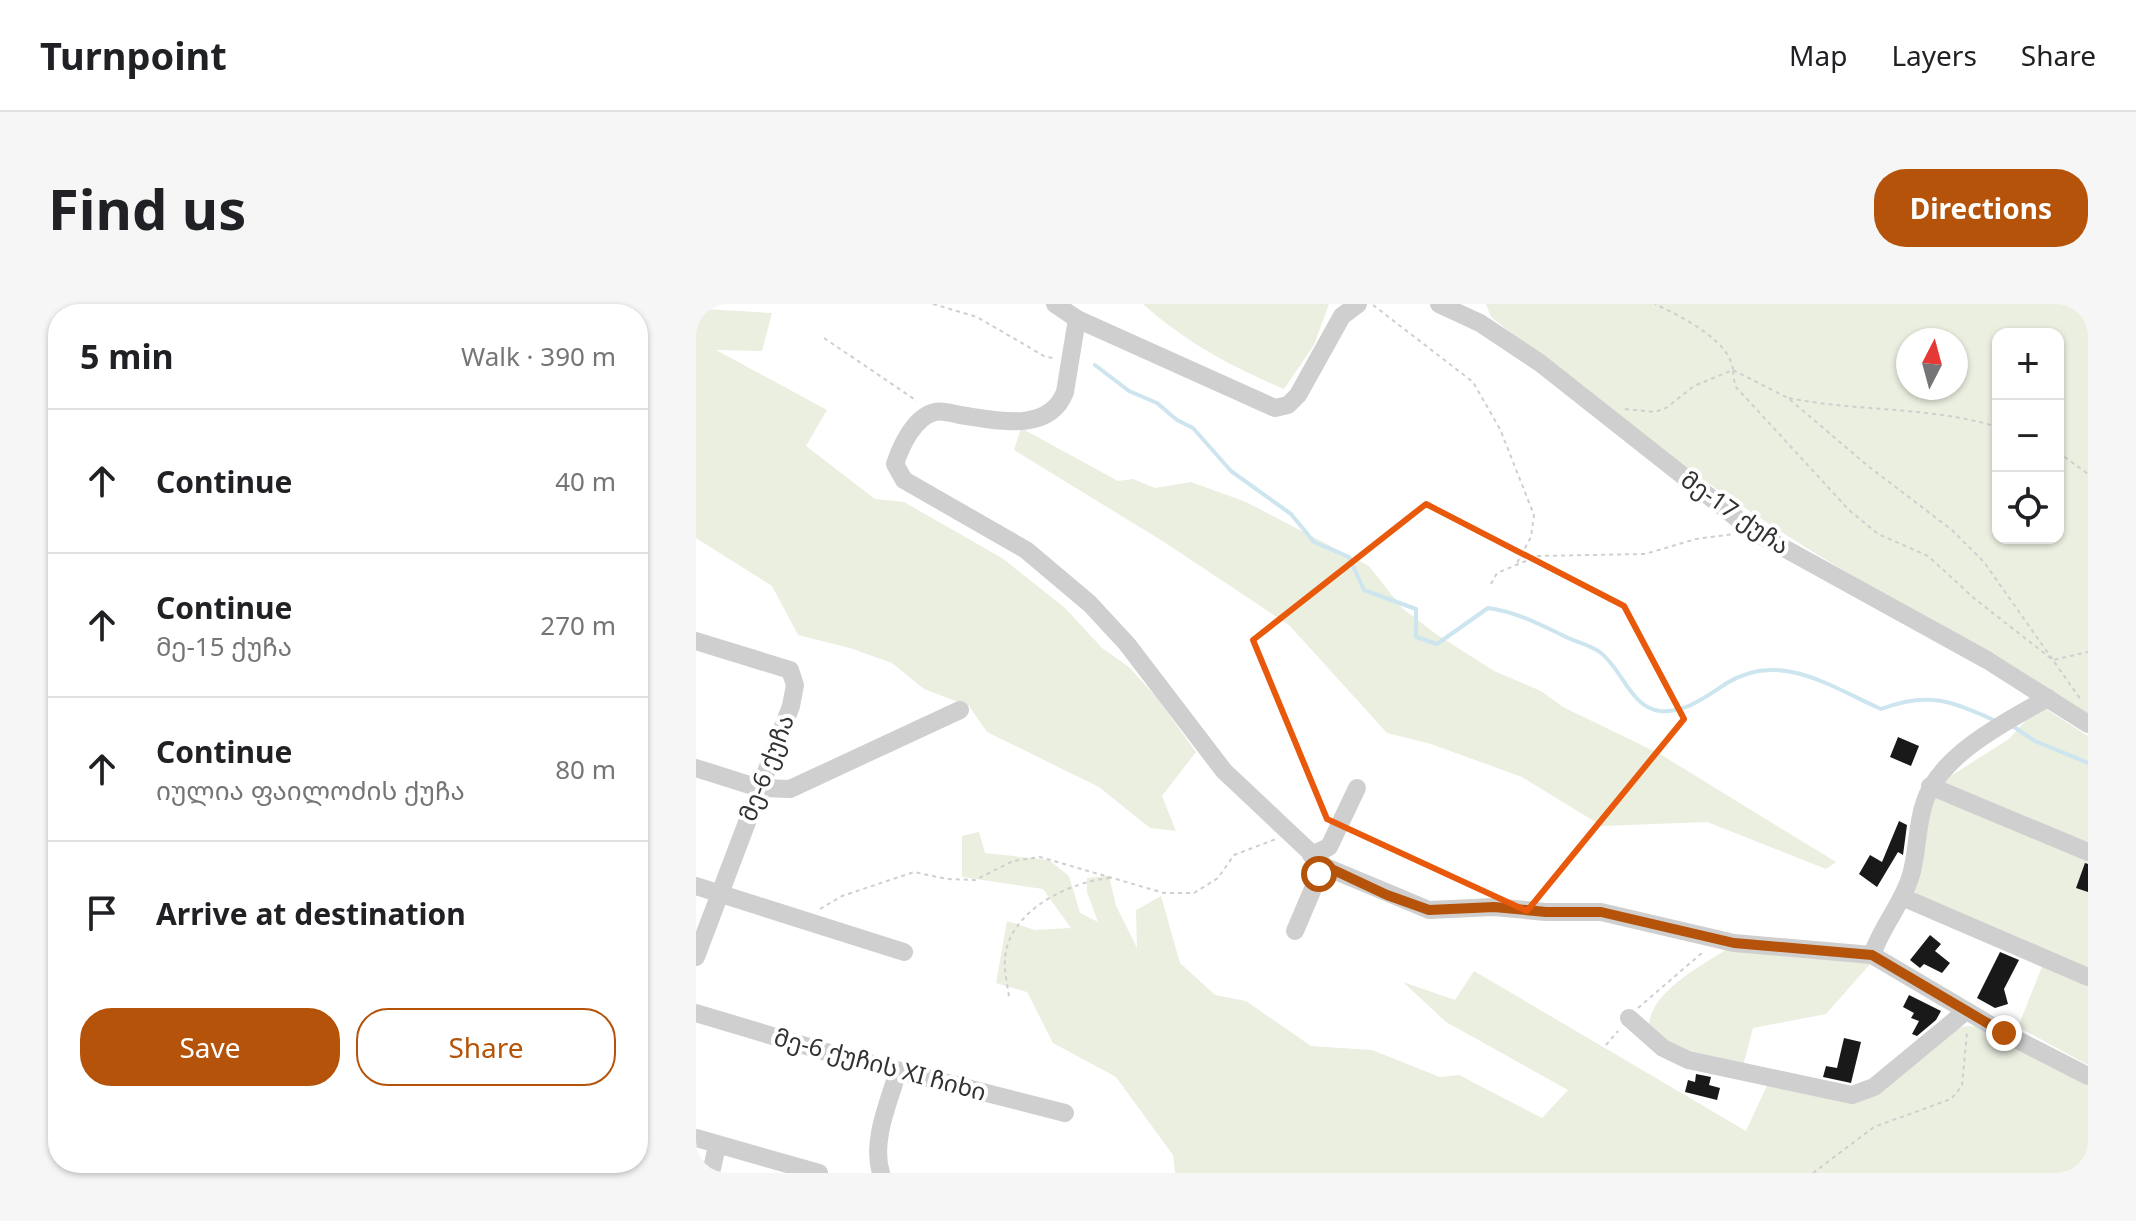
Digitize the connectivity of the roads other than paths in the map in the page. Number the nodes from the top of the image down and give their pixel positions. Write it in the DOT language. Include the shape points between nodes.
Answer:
graph roads {
  1 [pos="1055,304"];
  2 [pos="1358,304"];
  3 [pos="1439,304"];
  4 [pos="1077,319"];
  5 [pos="696,641"];
  6 [pos="2048,698"];
  7 [pos="960,710"];
  8 [pos="2088,724"];
  9 [pos="696,768"];
  10 [pos="1930,786"];
  11 [pos="759,788"];
  12 [pos="1357,788"];
  13 [pos="2088,852"];
  14 [pos="1310,854"];
  15 [pos="696,886"];
  16 [pos="718,893"];
  17 [pos="1902,897"];
  18 [pos="1295,931"];
  19 [pos="904,952"];
  20 [pos="1872,955"];
  21 [pos="696,957"];
  22 [pos="2088,977"];
  23 [pos="1966,1011"];
  24 [pos="696,1013"];
  25 [pos="1629,1018"];
  26 [pos="898,1071"];
  27 [pos="2088,1076"];
  28 [pos="1065,1113"];
  29 [pos="696,1138"];
  30 [pos="717,1146"];
  31 [pos="711,1173"];
  32 [pos="819,1173"];
  33 [pos="881,1173"];
  1 -- 4 [label="street"];
  2 -- 4 [label="street" via="1342,316 1298,395 1275,408"];
  3 -- 6 [label="street, მე-17 ქუჩა" via="1480,323 1540,363 1753,531"];
  4 -- 14 [label="street" via="1061,402 1044,416 1018,423 936,411 919,421 901,445 895,464 904,480 1026,550 1090,604 1224,771"];
  5 -- 11 [label="street, მე-6 ქუჩა" via="790,670 795,685 791,706"];
  6 -- 8 [label="street, მე-17 ქუჩა"];
  6 -- 10 [label="street" via="1955,757"];
  7 -- 11 [label="street" via="790,789"];
  9 -- 11 [label="street"];
  10 -- 13 [label="street"];
  10 -- 17 [label="street"];
  11 -- 16 [label="street, მე-6 ქუჩა"];
  12 -- 14 [label="street" via="1329,847"];
  14 -- 18 [label="street"];
  14 -- 20 [label="street" via="1387,895 1429,910 1601,912 1720,939"];
  15 -- 16 [label="street"];
  16 -- 19 [label="street"];
  16 -- 21 [label="street, მე-6 ქუჩა"];
  17 -- 20 [label="street"];
  17 -- 22 [label="street"];
  20 -- 23 [label="street"];
  23 -- 25 [label="street" via="1874,1087 1852,1095 1688,1060 1663,1048"];
  23 -- 27 [label="street"];
  24 -- 26 [label="street, მე-6 ქუჩის XI ჩიხი"];
  26 -- 28 [label="street, მე-6 ქუჩის XI ჩიხი"];
  26 -- 33 [label="street" via="879,1137"];
  29 -- 30 [label="street"];
  30 -- 31 [label="street"];
  30 -- 32 [label="street"];
}
